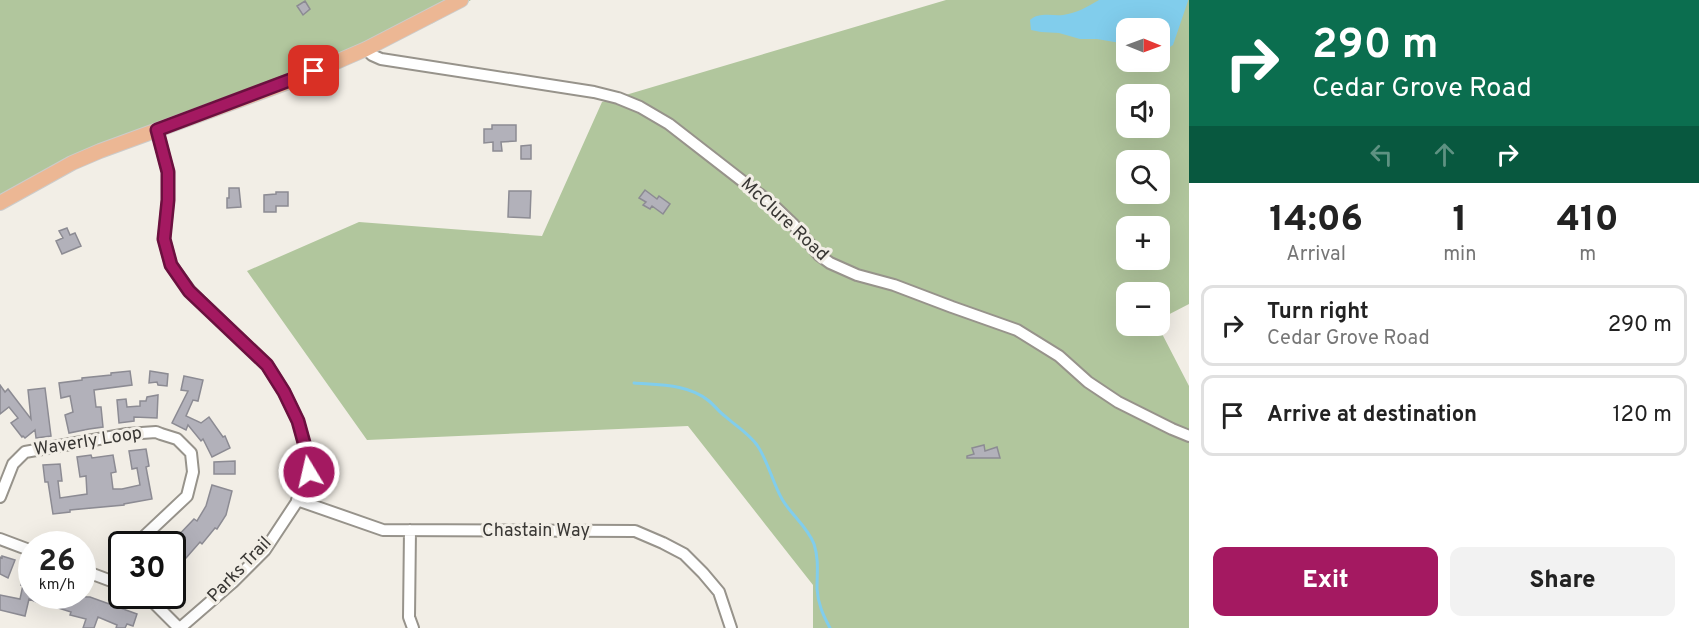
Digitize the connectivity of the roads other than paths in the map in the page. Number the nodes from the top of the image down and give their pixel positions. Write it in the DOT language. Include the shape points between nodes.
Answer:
graph roads {
  1 [pos="461,0"];
  2 [pos="366,49"];
  3 [pos="157,130"];
  4 [pos="0,203"];
  5 [pos="1189,436"];
  6 [pos="0,497"];
  7 [pos="297,500"];
  8 [pos="410,530"];
  9 [pos="149,531"];
  10 [pos="0,539"];
  11 [pos="18,546"];
  12 [pos="160,609"];
  13 [pos="179,628"];
  14 [pos="413,628"];
  15 [pos="731,628"];
  1 -- 2 [label="main road"];
  2 -- 3 [label="main road" via="297,79"];
  2 -- 5 [label="street, McClure Road" via="381,59 594,92 640,107 669,124 772,204 830,263 1017,330 1059,356 1118,402"];
  3 -- 4 [label="main road" via="72,163"];
  3 -- 7 [label="street, Parks Trail" via="168,172 164,239 171,265 189,291 267,365 284,392 298,421 309,472 306,488"];
  6 -- 9 [label="street, Waverly Loop" via="13,464 25,452 156,432 177,439 191,453 194,472 187,496"];
  7 -- 8 [label="street, Chastain Way" via="383,530"];
  7 -- 13 [label="street, Parks Trail" via="265,550"];
  8 -- 14 [label="street" via="409,617"];
  8 -- 15 [label="street, Chastain Way" via="635,531 684,554 704,573 719,592"];
  10 -- 11 [label="street"];
  12 -- 13 [label="street"];
}
